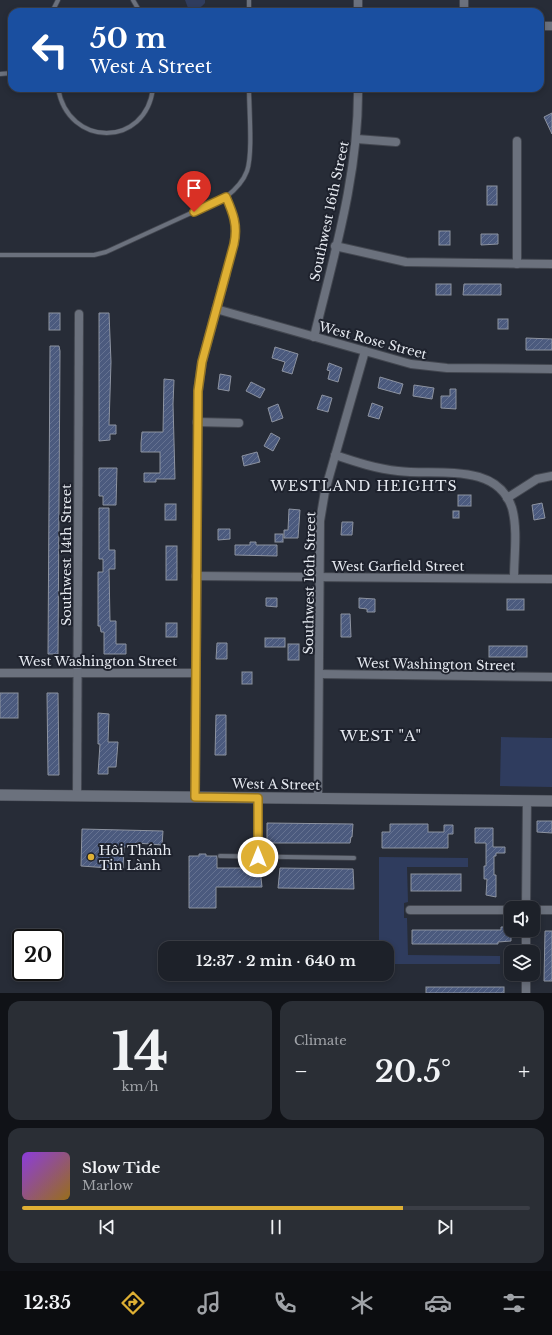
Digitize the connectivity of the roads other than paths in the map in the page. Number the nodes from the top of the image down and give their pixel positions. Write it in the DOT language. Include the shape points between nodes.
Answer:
graph roads {
  1 [pos="59,92"];
  2 [pos="152,92"];
  3 [pos="249,92"];
  4 [pos="358,92"];
  5 [pos="357,138"];
  6 [pos="517,141"];
  7 [pos="396,142"];
  8 [pos="226,197"];
  9 [pos="335,246"];
  10 [pos="0,255"];
  11 [pos="517,264"];
  12 [pos="552,264"];
  13 [pos="226,274"];
  14 [pos="216,309"];
  15 [pos="79,314"];
  16 [pos="314,337"];
  17 [pos="366,351"];
  18 [pos="552,369"];
  19 [pos="197,422"];
  20 [pos="239,423"];
  21 [pos="335,455"];
  22 [pos="552,476"];
  23 [pos="507,498"];
  24 [pos="196,576"];
  25 [pos="319,577"];
  26 [pos="514,578"];
  27 [pos="552,579"];
  28 [pos="0,673"];
  29 [pos="78,673"];
  30 [pos="196,673"];
  31 [pos="319,674"];
  32 [pos="552,677"];
  33 [pos="0,796"];
  34 [pos="78,796"];
  35 [pos="195,797"];
  36 [pos="258,798"];
  37 [pos="318,798"];
  38 [pos="527,800"];
  39 [pos="552,801"];
  40 [pos="220,856"];
  41 [pos="258,857"];
  42 [pos="354,858"];
  43 [pos="526,901"];
  44 [pos="410,910"];
  45 [pos="504,910"];
  46 [pos="540,910"];
  47 [pos="552,910"];
  48 [pos="526,981"];
  49 [pos="526,993"];
  1 -- 2 [label="lane" via="62,104 70,117 85,129 103,134 124,130 142,116 149,106"];
  3 -- 8 [label="lane" via="249,164 239,186"];
  4 -- 5 [label="street, Southwest 16th Street"];
  5 -- 7 [label="street"];
  5 -- 9 [label="street, Southwest 16th Street"];
  6 -- 11 [label="street"];
  8 -- 10 [label="lane" via="106,252 94,255"];
  8 -- 13 [label="lane" via="236,224"];
  9 -- 11 [label="street" via="406,262"];
  9 -- 16 [label="street, Southwest 16th Street"];
  11 -- 12 [label="street"];
  13 -- 14 [label="street"];
  14 -- 16 [label="street, West Rose Street"];
  14 -- 19 [label="street" via="200,372"];
  15 -- 29 [label="street, Southwest 14th Street"];
  16 -- 17 [label="street, West Rose Street"];
  17 -- 18 [label="street, West Rose Street" via="428,367"];
  17 -- 21 [label="street, Southwest 16th Street"];
  19 -- 20 [label="street"];
  19 -- 24 [label="street"];
  21 -- 23 [label="street" via="397,471 479,476 490,481"];
  21 -- 25 [label="street, Southwest 16th Street" via="322,506"];
  22 -- 23 [label="street" via="537,479"];
  23 -- 26 [label="street" via="514,517"];
  24 -- 25 [label="street, West Garfield Street"];
  24 -- 30 [label="street"];
  25 -- 26 [label="street, West Garfield Street"];
  25 -- 31 [label="street, Southwest 16th Street"];
  26 -- 27 [label="street, West Garfield Street"];
  28 -- 29 [label="street, West Washington Street"];
  29 -- 30 [label="street, West Washington Street"];
  29 -- 34 [label="street, Southwest 14th Street"];
  30 -- 35 [label="street"];
  31 -- 32 [label="street, West Washington Street"];
  31 -- 37 [label="street, Southwest 16th Street"];
  33 -- 34 [label="main road, West A Street"];
  34 -- 35 [label="main road, West A Street"];
  35 -- 36 [label="main road, West A Street"];
  36 -- 37 [label="main road, West A Street"];
  36 -- 41 [label="lane"];
  37 -- 38 [label="main road, West A Street"];
  38 -- 39 [label="main road, West A Street"];
  38 -- 43 [label="street"];
  40 -- 41 [label="lane"];
  41 -- 42 [label="lane"];
  44 -- 45 [label="street"];
  46 -- 47 [label="street"];
  48 -- 49 [label="street"];
}
